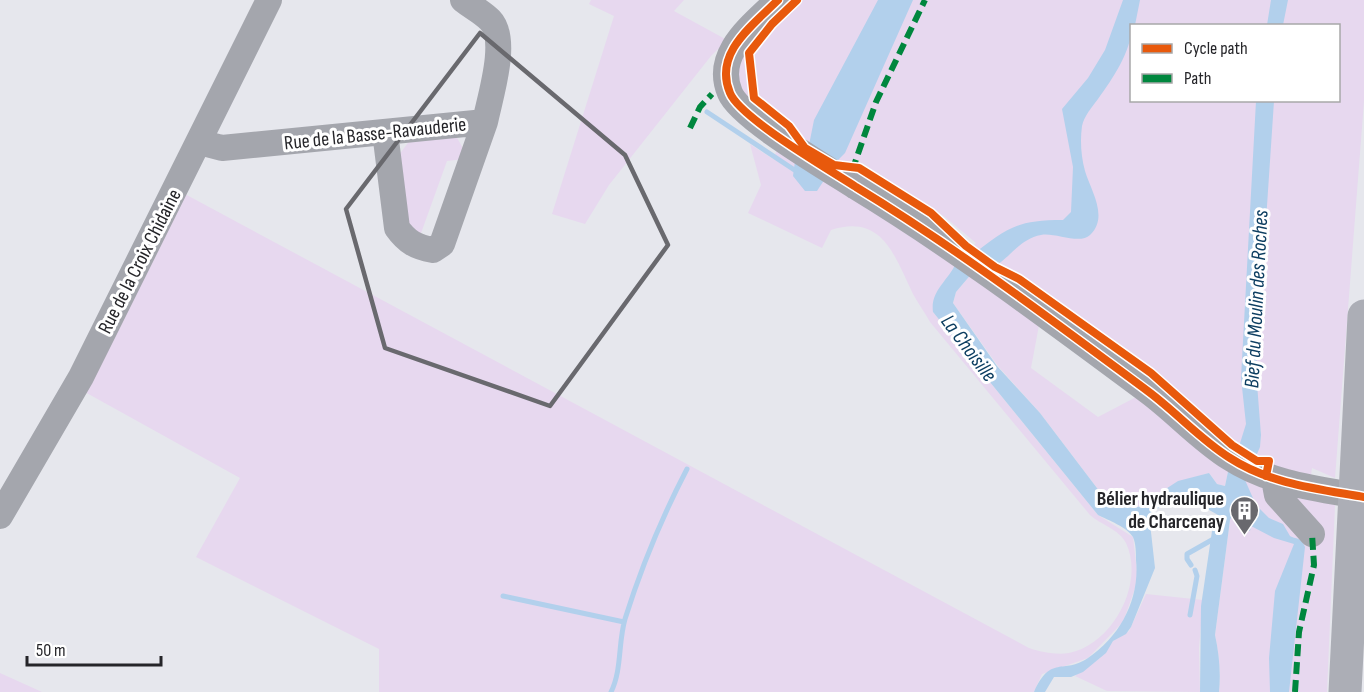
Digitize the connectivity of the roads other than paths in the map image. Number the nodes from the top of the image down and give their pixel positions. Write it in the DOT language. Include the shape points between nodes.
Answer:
graph roads {
  1 [pos="269,0"];
  2 [pos="463,0"];
  3 [pos="778,0"];
  4 [pos="485,122"];
  5 [pos="385,132"];
  6 [pos="199,142"];
  7 [pos="1364,316"];
  8 [pos="1252,469"];
  9 [pos="1358,495"];
  10 [pos="0,516"];
  11 [pos="1312,534"];
  12 [pos="1346,692"];
  1 -- 6 [label="street, Rue de la Croix Chidaine"];
  2 -- 4 [label="street, Rue de la Basse-Ravauderie" via="491,21 499,33"];
  3 -- 8 [label="street" via="738,40 729,55 725,79 736,104 797,151 986,271"];
  4 -- 5 [label="street, Rue de la Basse-Ravauderie"];
  4 -- 5 [label="street" via="442,244 433,250 404,239 398,228"];
  5 -- 6 [label="street, Rue de la Basse-Ravauderie" via="222,148"];
  6 -- 10 [label="street, Rue de la Croix Chidaine" via="81,377"];
  7 -- 9 [label="highway"];
  8 -- 9 [label="street"];
  8 -- 11 [label="street"];
  9 -- 12 [label="highway"];
}
